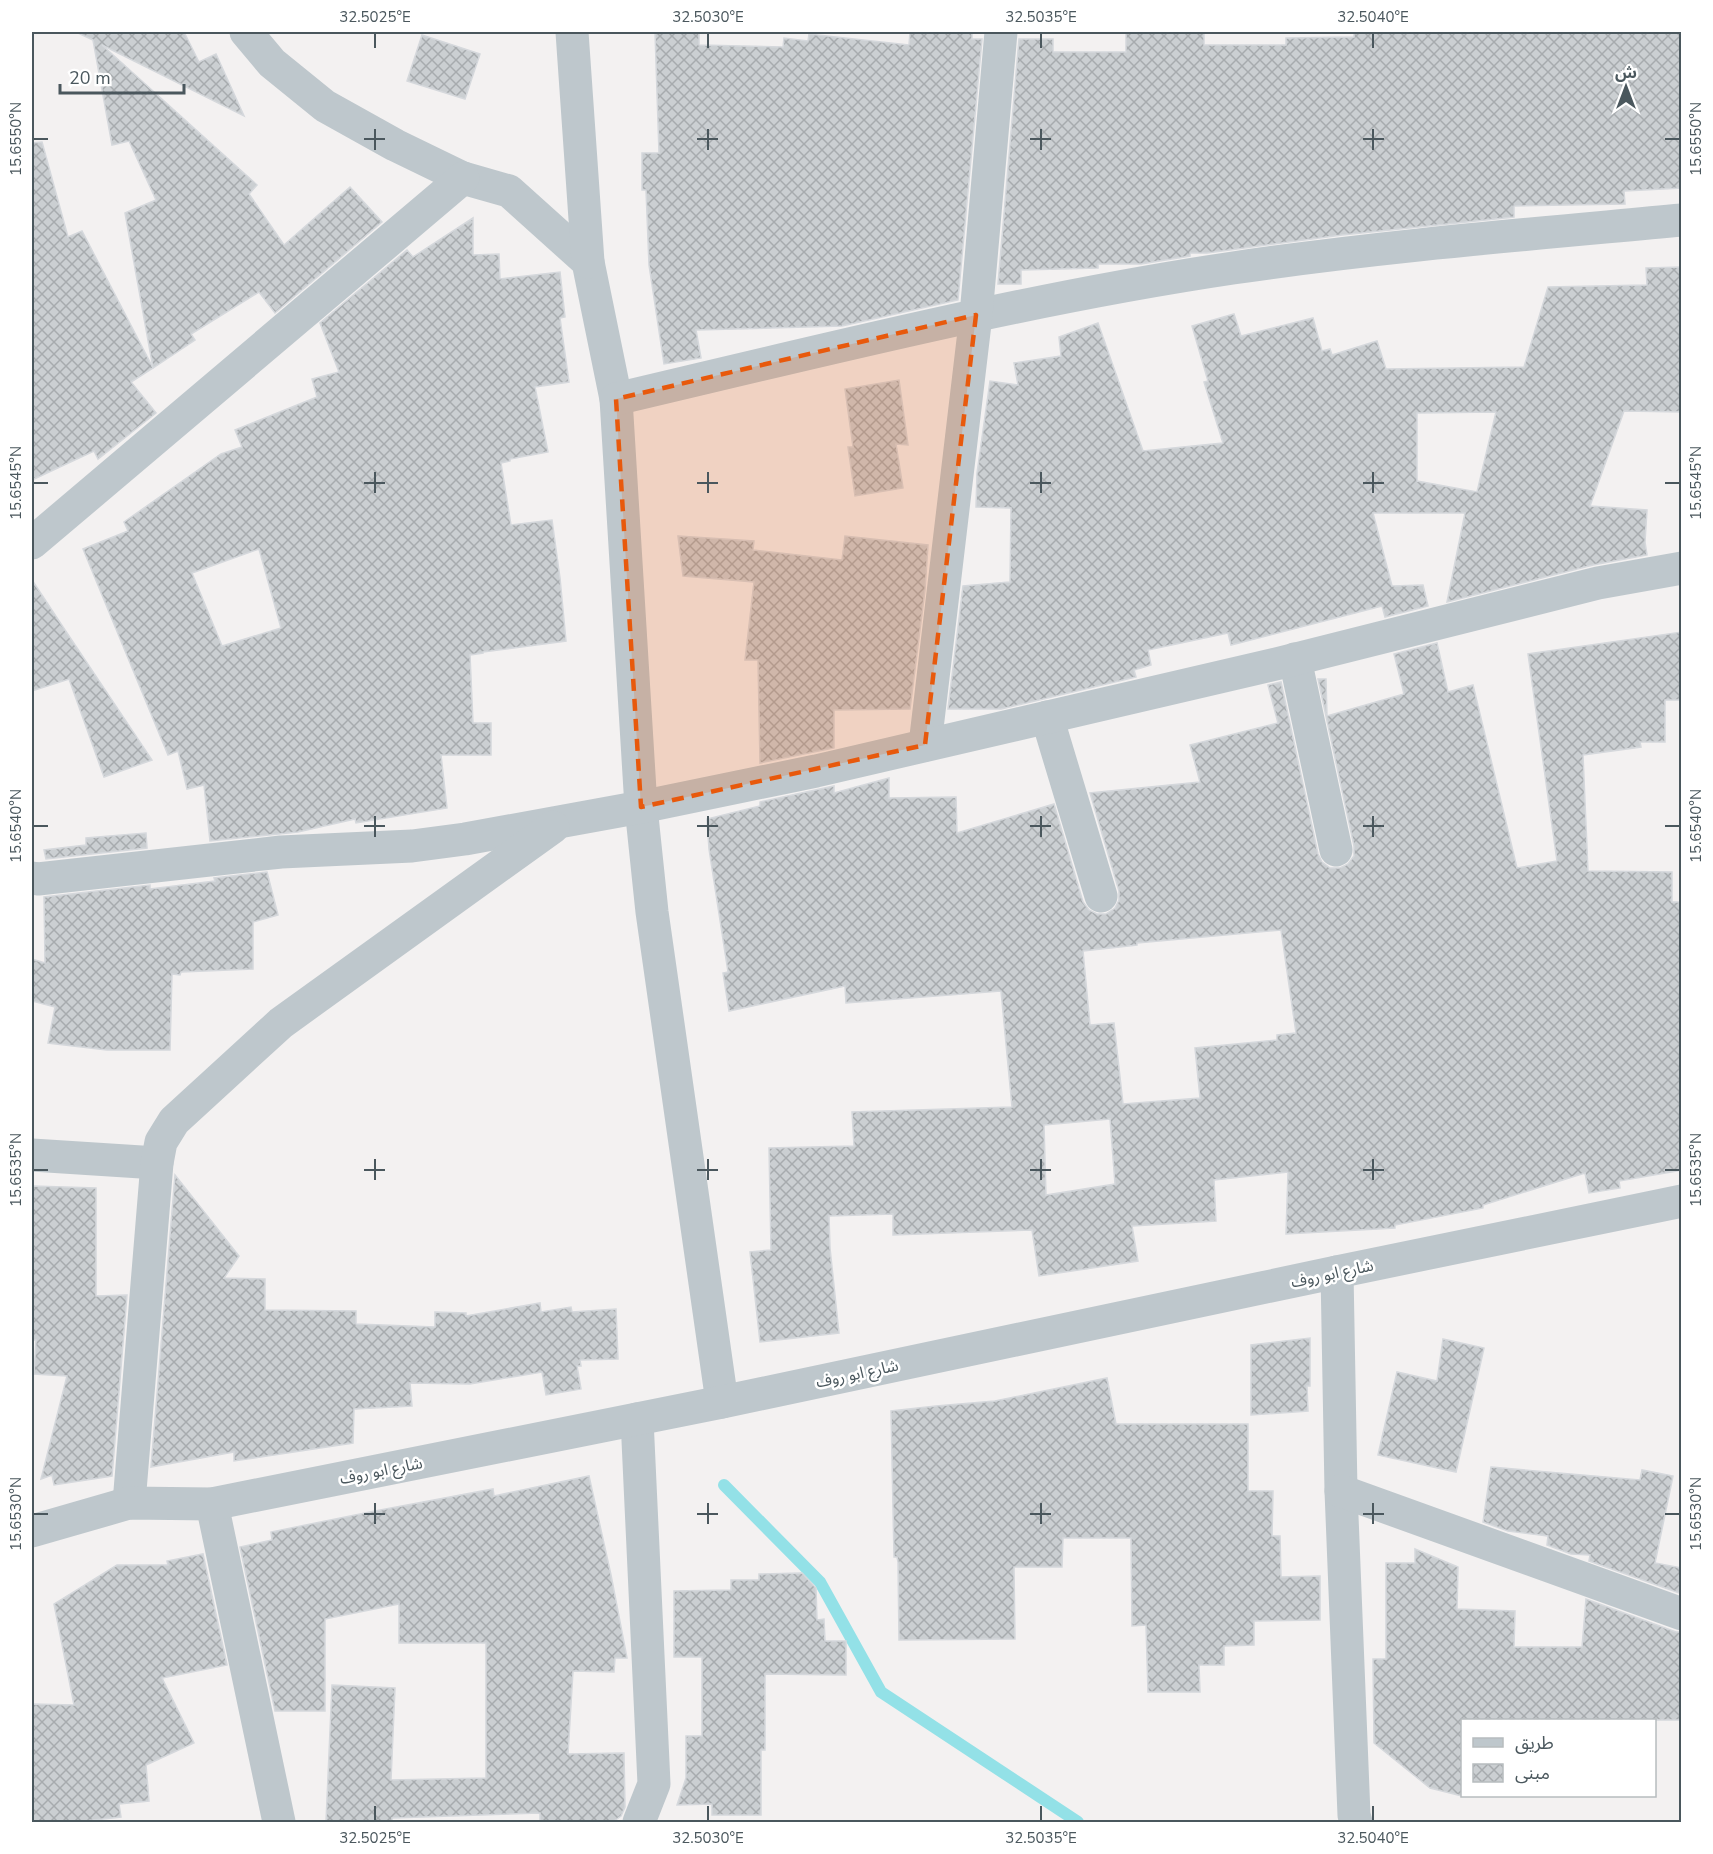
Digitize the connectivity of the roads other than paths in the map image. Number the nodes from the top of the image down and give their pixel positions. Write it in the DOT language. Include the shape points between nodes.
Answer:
graph roads {
  1 [pos="246,32"];
  2 [pos="572,32"];
  3 [pos="1000,32"];
  4 [pos="463,178"];
  5 [pos="1682,220"];
  6 [pos="588,262"];
  7 [pos="976,315"];
  8 [pos="616,399"];
  9 [pos="32,543"];
  10 [pos="1682,568"];
  11 [pos="1295,659"];
  12 [pos="1047,717"];
  13 [pos="925,745"];
  14 [pos="641,807"];
  15 [pos="560,822"];
  16 [pos="1336,850"];
  17 [pos="32,878"];
  18 [pos="1101,896"];
  19 [pos="32,1155"];
  20 [pos="157,1163"];
  21 [pos="1682,1202"];
  22 [pos="1338,1272"];
  23 [pos="722,1402"];
  24 [pos="637,1419"];
  25 [pos="1341,1491"];
  26 [pos="129,1503"];
  27 [pos="212,1504"];
  28 [pos="32,1531"];
  29 [pos="1682,1614"];
  30 [pos="279,1822"];
  31 [pos="639,1822"];
  32 [pos="1356,1822"];
  1 -- 4 [label="street" via="272,63 325,106"];
  2 -- 6 [label="street"];
  3 -- 7 [label="street"];
  4 -- 6 [label="street" via="509,191"];
  4 -- 9 [label="street"];
  5 -- 7 [label="street" via="1383,248 1243,267"];
  6 -- 8 [label="street"];
  7 -- 8 [label="street"];
  7 -- 13 [label="street"];
  8 -- 14 [label="street"];
  10 -- 11 [label="street" via="1598,583"];
  11 -- 12 [label="street"];
  11 -- 16 [label="street"];
  12 -- 13 [label="street"];
  12 -- 18 [label="street"];
  13 -- 14 [label="street"];
  14 -- 15 [label="street"];
  14 -- 23 [label="street" via="652,912"];
  15 -- 17 [label="street" via="412,846 281,852"];
  15 -- 20 [label="street" via="281,1023 174,1121 161,1142"];
  19 -- 20 [label="street"];
  20 -- 26 [label="street"];
  21 -- 22 [label="street, شارع ابو روف"];
  22 -- 23 [label="street, شارع ابو روف"];
  22 -- 25 [label="street"];
  23 -- 24 [label="street, شارع ابو روف"];
  24 -- 27 [label="street, شارع ابو روف"];
  24 -- 31 [label="street" via="654,1784"];
  25 -- 29 [label="street"];
  25 -- 32 [label="street"];
  26 -- 27 [label="street, شارع ابو روف"];
  26 -- 28 [label="street, شارع ابو روف"];
  27 -- 30 [label="street"];
}
